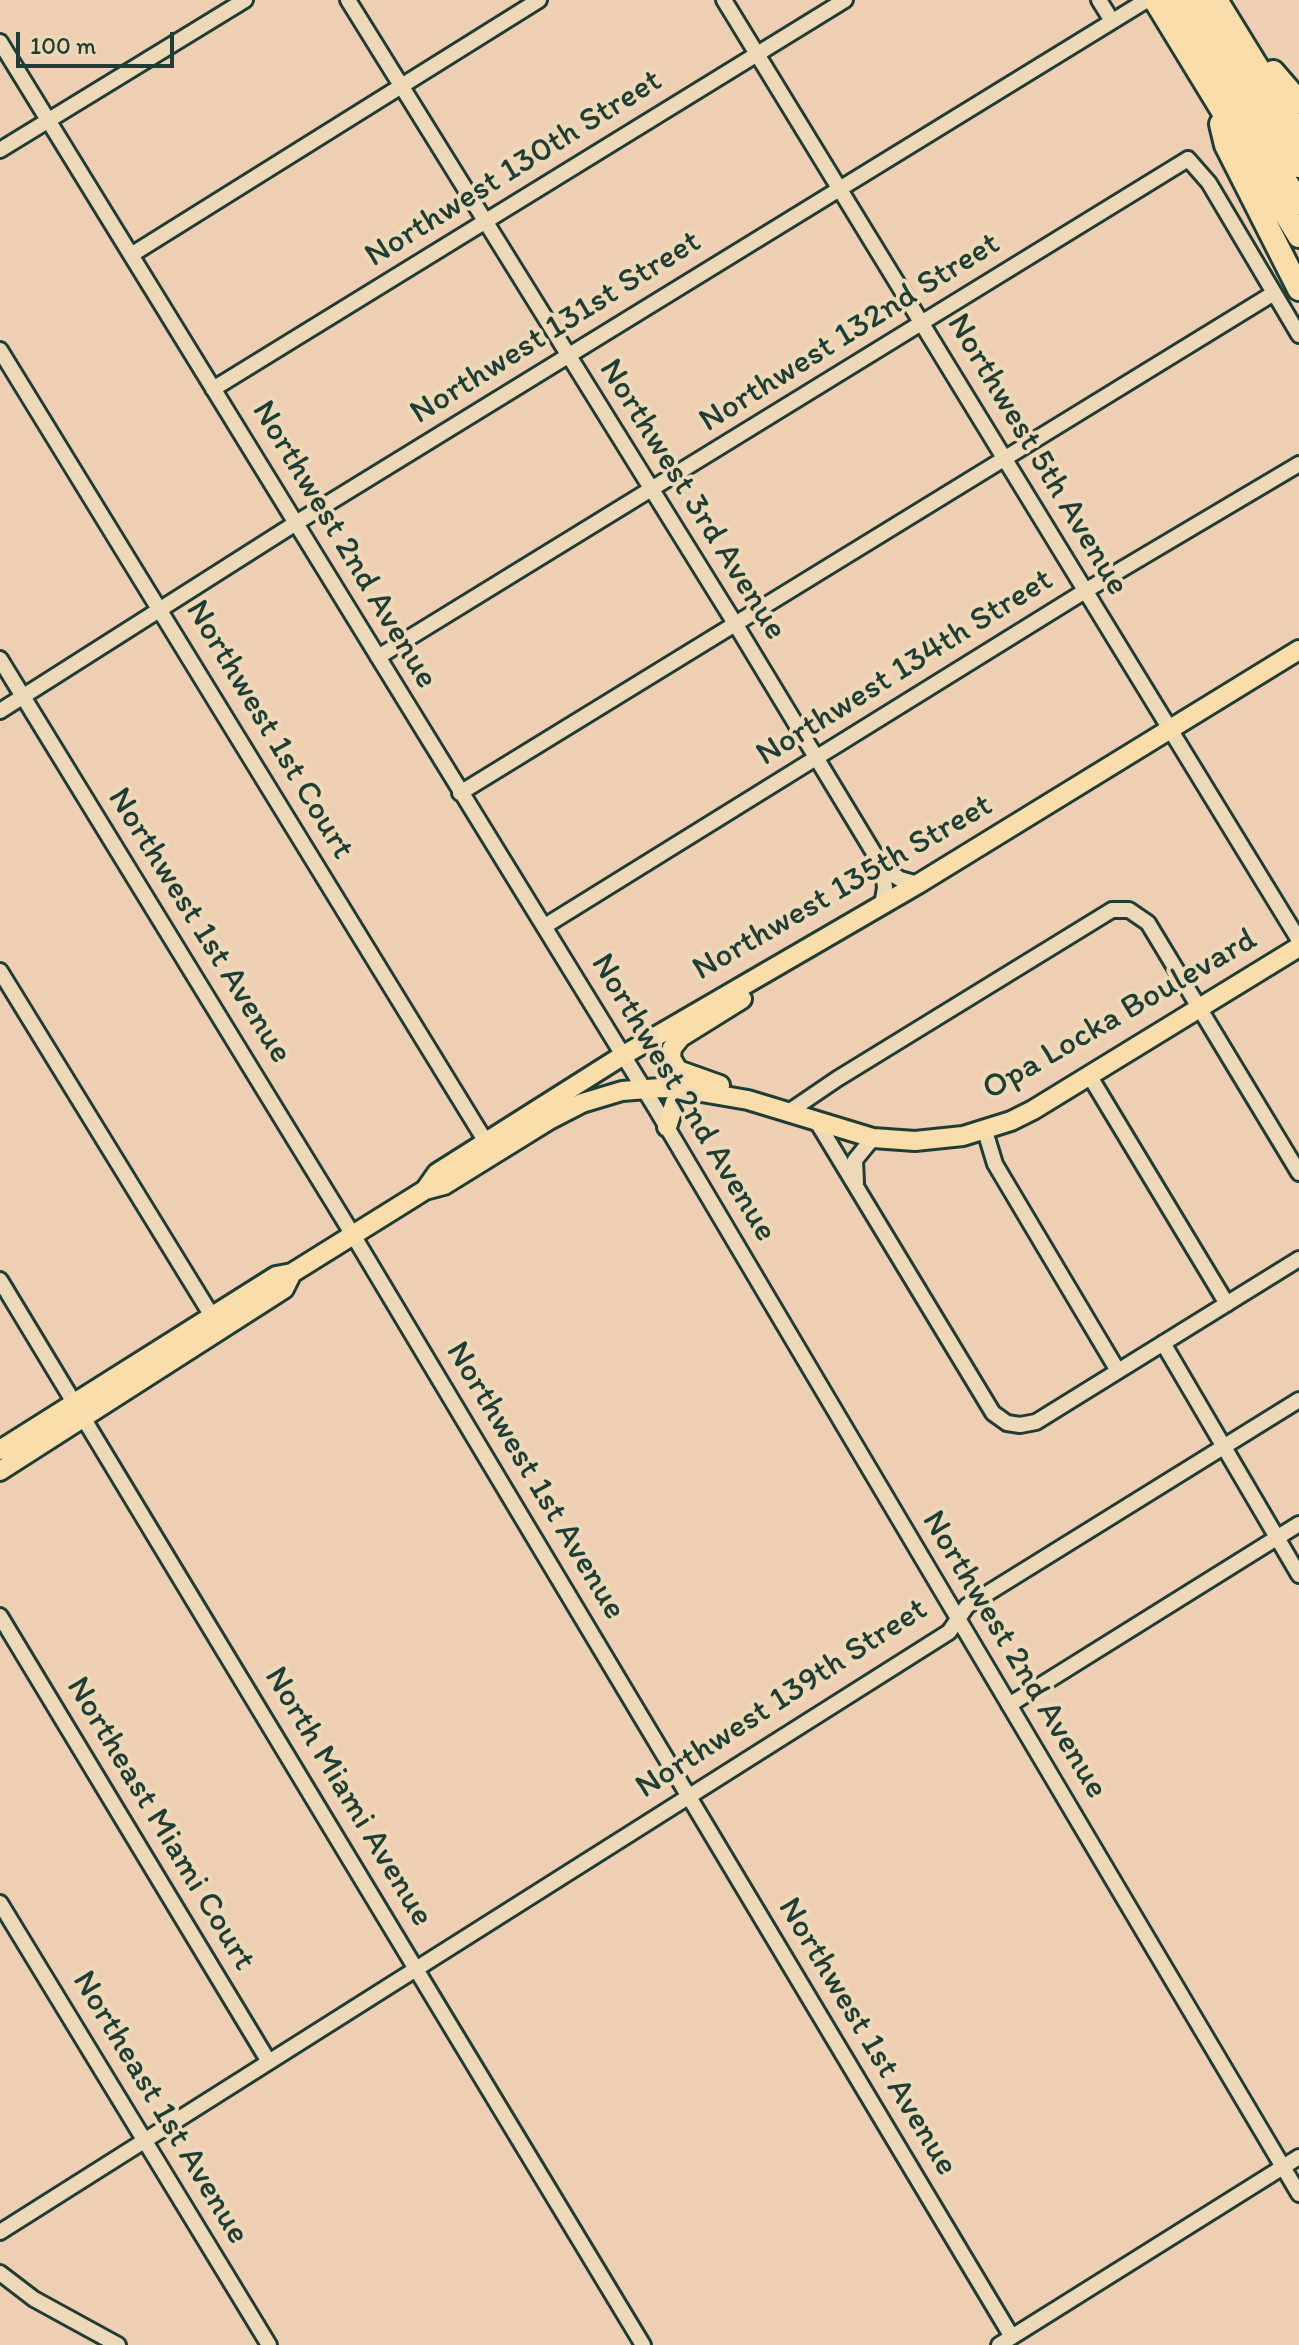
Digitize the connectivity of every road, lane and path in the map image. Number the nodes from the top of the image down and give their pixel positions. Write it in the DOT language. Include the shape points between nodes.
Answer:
graph roads {
  1 [pos="245,0"];
  2 [pos="348,0"];
  3 [pos="539,0"];
  4 [pos="724,0"];
  5 [pos="845,0"];
  6 [pos="1099,0"];
  7 [pos="1147,0"];
  8 [pos="1155,0"];
  9 [pos="1174,0"];
  10 [pos="1197,0"];
  11 [pos="1220,6"];
  12 [pos="1112,21"];
  13 [pos="0,42"];
  14 [pos="758,54"];
  15 [pos="402,84"];
  16 [pos="48,121"];
  17 [pos="1267,121"];
  18 [pos="1299,135"];
  19 [pos="0,150"];
  20 [pos="1299,166"];
  21 [pos="839,188"];
  22 [pos="1299,203"];
  23 [pos="487,222"];
  24 [pos="1299,236"];
  25 [pos="131,255"];
  26 [pos="1299,289"];
  27 [pos="1274,293"];
  28 [pos="922,324"];
  29 [pos="1299,335"];
  30 [pos="0,350"];
  31 [pos="568,356"];
  32 [pos="213,389"];
  33 [pos="1004,458"];
  34 [pos="1299,464"];
  35 [pos="651,491"];
  36 [pos="296,523"];
  37 [pos="1085,591"];
  38 [pos="160,609"];
  39 [pos="736,625"];
  40 [pos="1299,650"];
  41 [pos="378,657"];
  42 [pos="0,659"];
  43 [pos="23,696"];
  44 [pos="0,711"];
  45 [pos="1171,728"];
  46 [pos="816,759"];
  47 [pos="460,793"];
  48 [pos="883,868"];
  49 [pos="918,884"];
  50 [pos="882,905"];
  51 [pos="545,926"];
  52 [pos="1299,940"];
  53 [pos="1299,947"];
  54 [pos="790,960"];
  55 [pos="0,971"];
  56 [pos="1200,1008"];
  57 [pos="625,1060"];
  58 [pos="1089,1075"];
  59 [pos="643,1089"];
  60 [pos="696,1090"];
  61 [pos="748,1100"];
  62 [pos="787,1113"];
  63 [pos="558,1115"];
  64 [pos="817,1122"];
  65 [pos="667,1127"];
  66 [pos="985,1131"];
  67 [pos="873,1138"];
  68 [pos="486,1142"];
  69 [pos="1299,1173"];
  70 [pos="856,1183"];
  71 [pos="425,1190"];
  72 [pos="353,1235"];
  73 [pos="1299,1259"];
  74 [pos="292,1273"];
  75 [pos="0,1280"];
  76 [pos="14,1302"];
  77 [pos="1227,1304"];
  78 [pos="0,1311"];
  79 [pos="212,1316"];
  80 [pos="1163,1343"];
  81 [pos="165,1365"];
  82 [pos="1118,1371"];
  83 [pos="1299,1400"];
  84 [pos="78,1410"];
  85 [pos="1225,1446"];
  86 [pos="0,1450"];
  87 [pos="0,1471"];
  88 [pos="1299,1524"];
  89 [pos="1276,1538"];
  90 [pos="1299,1575"];
  91 [pos="0,1616"];
  92 [pos="957,1618"];
  93 [pos="1009,1705"];
  94 [pos="688,1796"];
  95 [pos="0,1903"];
  96 [pos="416,1969"];
  97 [pos="269,2062"];
  98 [pos="145,2141"];
  99 [pos="1299,2157"];
  100 [pos="1283,2167"];
  101 [pos="1299,2194"];
  102 [pos="0,2232"];
  103 [pos="0,2273"];
  104 [pos="1006,2341"];
  105 [pos="118,2345"];
  106 [pos="269,2345"];
  107 [pos="643,2345"];
  1 -- 16 [label="street"];
  2 -- 15 [label="street, Northwest 3rd Avenue"];
  3 -- 15 [label="street"];
  4 -- 14 [label="street, Northwest 5th Avenue"];
  5 -- 14 [label="street, Northwest 130th Street"];
  6 -- 12 [label="street"];
  7 -- 12 [label="street, Northwest 131st Street"];
  8 -- 17 [label="highway" via="1217,101"];
  9 -- 17 [label="highway"];
  10 -- 17 [label="highway"];
  11 -- 17 [label="highway"];
  12 -- 21 [label="street, Northwest 131st Street"];
  13 -- 16 [label="street, Northwest 2nd Avenue"];
  14 -- 21 [label="street, Northwest 5th Avenue"];
  14 -- 23 [label="street, Northwest 130th Street"];
  15 -- 23 [label="street, Northwest 3rd Avenue"];
  15 -- 25 [label="street"];
  16 -- 19 [label="street"];
  16 -- 25 [label="street, Northwest 2nd Avenue"];
  17 -- 18 [label="highway"];
  17 -- 20 [label="highway"];
  17 -- 22 [label="highway"];
  17 -- 24 [label="highway"];
  17 -- 26 [label="highway"];
  21 -- 28 [label="street, Northwest 5th Avenue"];
  21 -- 31 [label="street, Northwest 131st Street"];
  23 -- 31 [label="street, Northwest 3rd Avenue"];
  23 -- 32 [label="street, Northwest 130th Street"];
  25 -- 32 [label="street, Northwest 2nd Avenue"];
  27 -- 28 [label="street, Northwest 132nd Street" via="1209,183 1188,159"];
  27 -- 29 [label="street"];
  27 -- 33 [label="street"];
  28 -- 33 [label="street, Northwest 5th Avenue"];
  28 -- 35 [label="street, Northwest 132nd Street"];
  30 -- 38 [label="street, Northwest 1st Court"];
  31 -- 35 [label="street, Northwest 3rd Avenue"];
  31 -- 36 [label="street, Northwest 131st Street"];
  32 -- 36 [label="street, Northwest 2nd Avenue"];
  33 -- 37 [label="street, Northwest 5th Avenue"];
  33 -- 39 [label="street"];
  34 -- 37 [label="street, Northwest 134th Street"];
  35 -- 39 [label="street, Northwest 3rd Avenue"];
  35 -- 41 [label="street, Northwest 132nd Street"];
  36 -- 38 [label="street, Northwest 131st Street"];
  36 -- 41 [label="street, Northwest 2nd Avenue"];
  37 -- 45 [label="street, Northwest 5th Avenue"];
  37 -- 46 [label="street, Northwest 134th Street"];
  38 -- 43 [label="street, Northwest 131st Street"];
  38 -- 68 [label="street, Northwest 1st Court"];
  39 -- 46 [label="street, Northwest 3rd Avenue"];
  39 -- 47 [label="street"];
  40 -- 45 [label="main road, Northwest 135th Street"];
  41 -- 47 [label="street, Northwest 2nd Avenue"];
  42 -- 43 [label="street, Northwest 1st Avenue"];
  43 -- 44 [label="street, Northwest 131st Street"];
  43 -- 72 [label="street, Northwest 1st Avenue"];
  45 -- 49 [label="main road, Northwest 135th Street"];
  45 -- 52 [label="street, Northwest 5th Avenue"];
  46 -- 48 [label="street, Northwest 3rd Avenue"];
  46 -- 51 [label="street, Northwest 134th Street"];
  47 -- 51 [label="street, Northwest 2nd Avenue"];
  48 -- 49 [label="street"];
  48 -- 50 [label="street"];
  49 -- 50 [label="main road, Northwest 135th Street"];
  50 -- 54 [label="main road, Northwest 135th Street"];
  51 -- 57 [label="street, Northwest 2nd Avenue"];
  53 -- 56 [label="main road, Opa Locka Boulevard"];
  54 -- 57 [label="main road, Northwest 135th Street"];
  54 -- 61 [label="main road" via="764,985 672,1048 673,1063 681,1072"];
  55 -- 79 [label="street"];
  56 -- 58 [label="main road, Opa Locka Boulevard"];
  56 -- 62 [label="street" via="1148,923 1129,910 1112,910"];
  56 -- 69 [label="street"];
  57 -- 59 [label="street, Northwest 2nd Avenue"];
  57 -- 63 [label="main road"];
  57 -- 68 [label="main road, Northwest 135th Street"];
  58 -- 66 [label="main road, Opa Locka Boulevard" via="1033,1110"];
  58 -- 77 [label="street"];
  59 -- 60 [label="main road, Opa Locka Boulevard"];
  59 -- 63 [label="main road, Northwest 135th Street" via="607,1094"];
  59 -- 65 [label="street, Northwest 2nd Avenue"];
  60 -- 61 [label="main road, Opa Locka Boulevard"];
  60 -- 65 [label="main road" via="675,1102"];
  61 -- 62 [label="main road, Opa Locka Boulevard"];
  62 -- 64 [label="main road, Opa Locka Boulevard"];
  63 -- 71 [label="main road, Northwest 135th Street" via="444,1185"];
  64 -- 67 [label="main road, Opa Locka Boulevard"];
  64 -- 70 [label="street"];
  65 -- 92 [label="street, Northwest 2nd Avenue"];
  66 -- 67 [label="main road, Opa Locka Boulevard" via="930,1141"];
  66 -- 82 [label="street" via="995,1164"];
  67 -- 70 [label="street" via="855,1160"];
  68 -- 71 [label="main road, Northwest 135th Street" via="437,1173"];
  70 -- 82 [label="street" via="993,1413 1007,1423 1036,1422"];
  71 -- 72 [label="main road, Northwest 135th Street"];
  72 -- 74 [label="main road, Northwest 135th Street"];
  72 -- 94 [label="street, Northwest 1st Avenue"];
  73 -- 77 [label="street"];
  74 -- 79 [label="main road, Northwest 135th Street" via="276,1276"];
  74 -- 81 [label="main road, Northwest 135th Street" via="284,1289"];
  75 -- 76 [label="street, North Miami Avenue"];
  76 -- 78 [label="street"];
  76 -- 84 [label="street, North Miami Avenue"];
  77 -- 80 [label="street"];
  79 -- 81 [label="main road" via="212,1326 175,1350"];
  79 -- 84 [label="main road, Northwest 135th Street"];
  80 -- 82 [label="street"];
  80 -- 85 [label="street"];
  81 -- 84 [label="main road, Northwest 135th Street"];
  83 -- 85 [label="street, Northwest 139th Street"];
  84 -- 86 [label="main road, Northwest 135th Street"];
  84 -- 87 [label="main road, Northwest 135th Street"];
  84 -- 96 [label="street, North Miami Avenue"];
  85 -- 89 [label="street"];
  85 -- 92 [label="street, Northwest 139th Street" via="967,1606"];
  88 -- 89 [label="street"];
  89 -- 90 [label="street"];
  89 -- 93 [label="street"];
  91 -- 97 [label="street, Northeast Miami Court"];
  92 -- 93 [label="street, Northwest 2nd Avenue"];
  92 -- 94 [label="street, Northwest 139th Street" via="949,1632"];
  93 -- 100 [label="street, Northwest 2nd Avenue"];
  94 -- 96 [label="street, Northwest 139th Street"];
  94 -- 104 [label="street, Northwest 1st Avenue"];
  95 -- 98 [label="street, Northeast 1st Avenue"];
  96 -- 97 [label="street, Northwest 139th Street"];
  96 -- 107 [label="street, North Miami Avenue"];
  97 -- 98 [label="street, Northwest 139th Street"];
  98 -- 102 [label="street, Northwest 139th Street"];
  98 -- 106 [label="street, Northeast 1st Avenue"];
  99 -- 100 [label="street"];
  100 -- 101 [label="street, Northwest 2nd Avenue"];
  100 -- 104 [label="street"];
  103 -- 105 [label="street" via="34,2299"];
}
